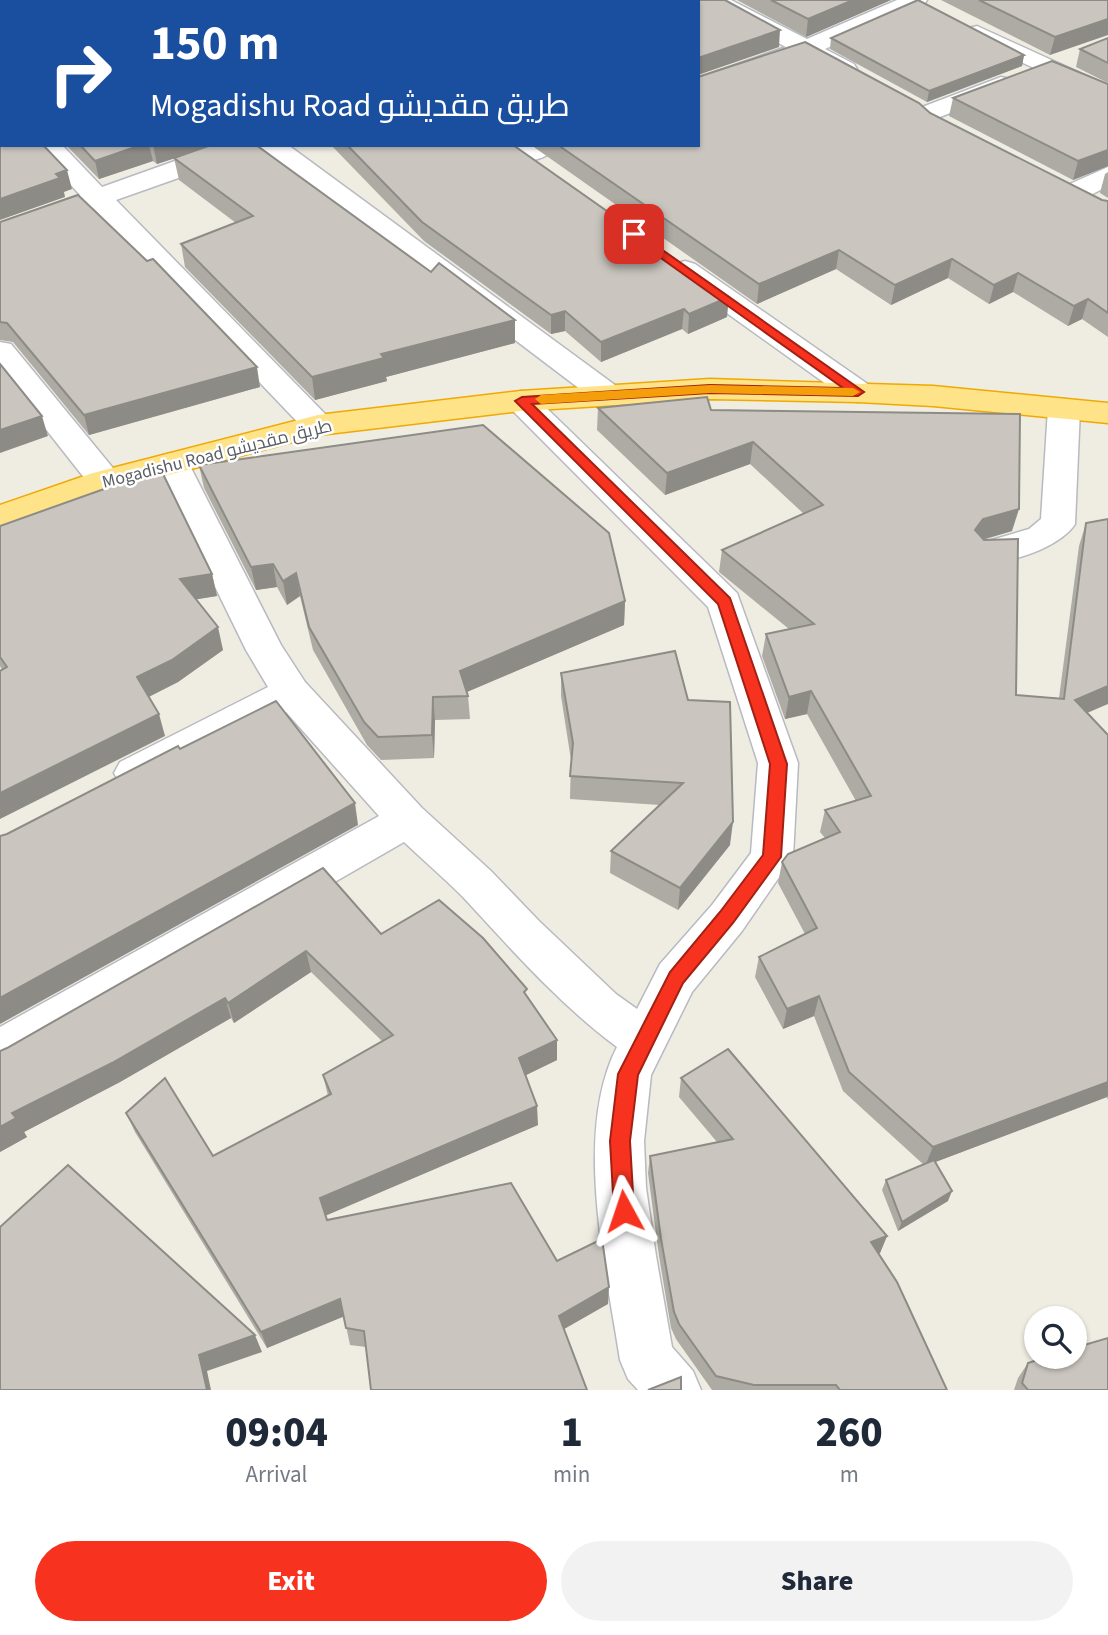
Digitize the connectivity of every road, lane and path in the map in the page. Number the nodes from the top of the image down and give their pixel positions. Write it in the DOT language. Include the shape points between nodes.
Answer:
graph roads {
  1 [pos="714,0"];
  2 [pos="917,0"];
  3 [pos="940,12"];
  4 [pos="961,24"];
  5 [pos="807,48"];
  6 [pos="1084,53"];
  7 [pos="1047,66"];
  8 [pos="866,81"];
  9 [pos="700,85"];
  10 [pos="1108,95"];
  11 [pos="902,101"];
  12 [pos="926,114"];
  13 [pos="948,130"];
  14 [pos="49,147"];
  15 [pos="239,147"];
  16 [pos="274,147"];
  17 [pos="1108,175"];
  18 [pos="1073,193"];
  19 [pos="96,198"];
  20 [pos="0,232"];
  21 [pos="668,258"];
  22 [pos="0,351"];
  23 [pos="858,392"];
  24 [pos="608,395"];
  25 [pos="522,401"];
  26 [pos="1064,409"];
  27 [pos="1108,413"];
  28 [pos="318,425"];
  29 [pos="172,464"];
  30 [pos="105,481"];
  31 [pos="0,517"];
  32 [pos="990,552"];
  33 [pos="291,692"];
  34 [pos="97,792"];
  35 [pos="407,820"];
  36 [pos="644,1040"];
  37 [pos="0,1051"];
  38 [pos="674,1390"];
  1 -- 5 [label="street"];
  2 -- 3 [label="street"];
  2 -- 5 [label="street"];
  4 -- 7 [label="street"];
  5 -- 8 [label="street"];
  5 -- 9 [label="street"];
  6 -- 7 [label="street"];
  7 -- 10 [label="street"];
  7 -- 12 [label="street"];
  11 -- 12 [label="street"];
  12 -- 13 [label="street"];
  14 -- 19 [label="street"];
  15 -- 19 [label="street"];
  16 -- 24 [label="street"];
  17 -- 18 [label="street"];
  19 -- 20 [label="street"];
  19 -- 28 [label="street"];
  21 -- 23 [label="street"];
  22 -- 30 [label="street"];
  23 -- 24 [label="highway, Mogadishu Road طريق مقديشو" via="710,389"];
  23 -- 26 [label="highway, Mogadishu Road طريق مقديشو"];
  24 -- 25 [label="highway, Mogadishu Road طريق مقديشو"];
  25 -- 28 [label="highway, Mogadishu Road طريق مقديشو"];
  25 -- 36 [label="street" via="724,602 778,764 772,857 676,978"];
  26 -- 27 [label="highway, Mogadishu Road طريق مقديشو"];
  26 -- 32 [label="street" via="1058,523 1041,537"];
  28 -- 29 [label="highway, Mogadishu Road طريق مقديشو"];
  29 -- 30 [label="highway, Mogadishu Road طريق مقديشو"];
  29 -- 33 [label="street" via="265,650"];
  30 -- 31 [label="highway, Mogadishu Road طريق مقديشو"];
  33 -- 34 [label="street"];
  33 -- 35 [label="street"];
  35 -- 36 [label="street" via="600,1008"];
  35 -- 37 [label="street"];
  36 -- 38 [label="street" via="628,1074 620,1141 621,1188 647,1360"];
}
